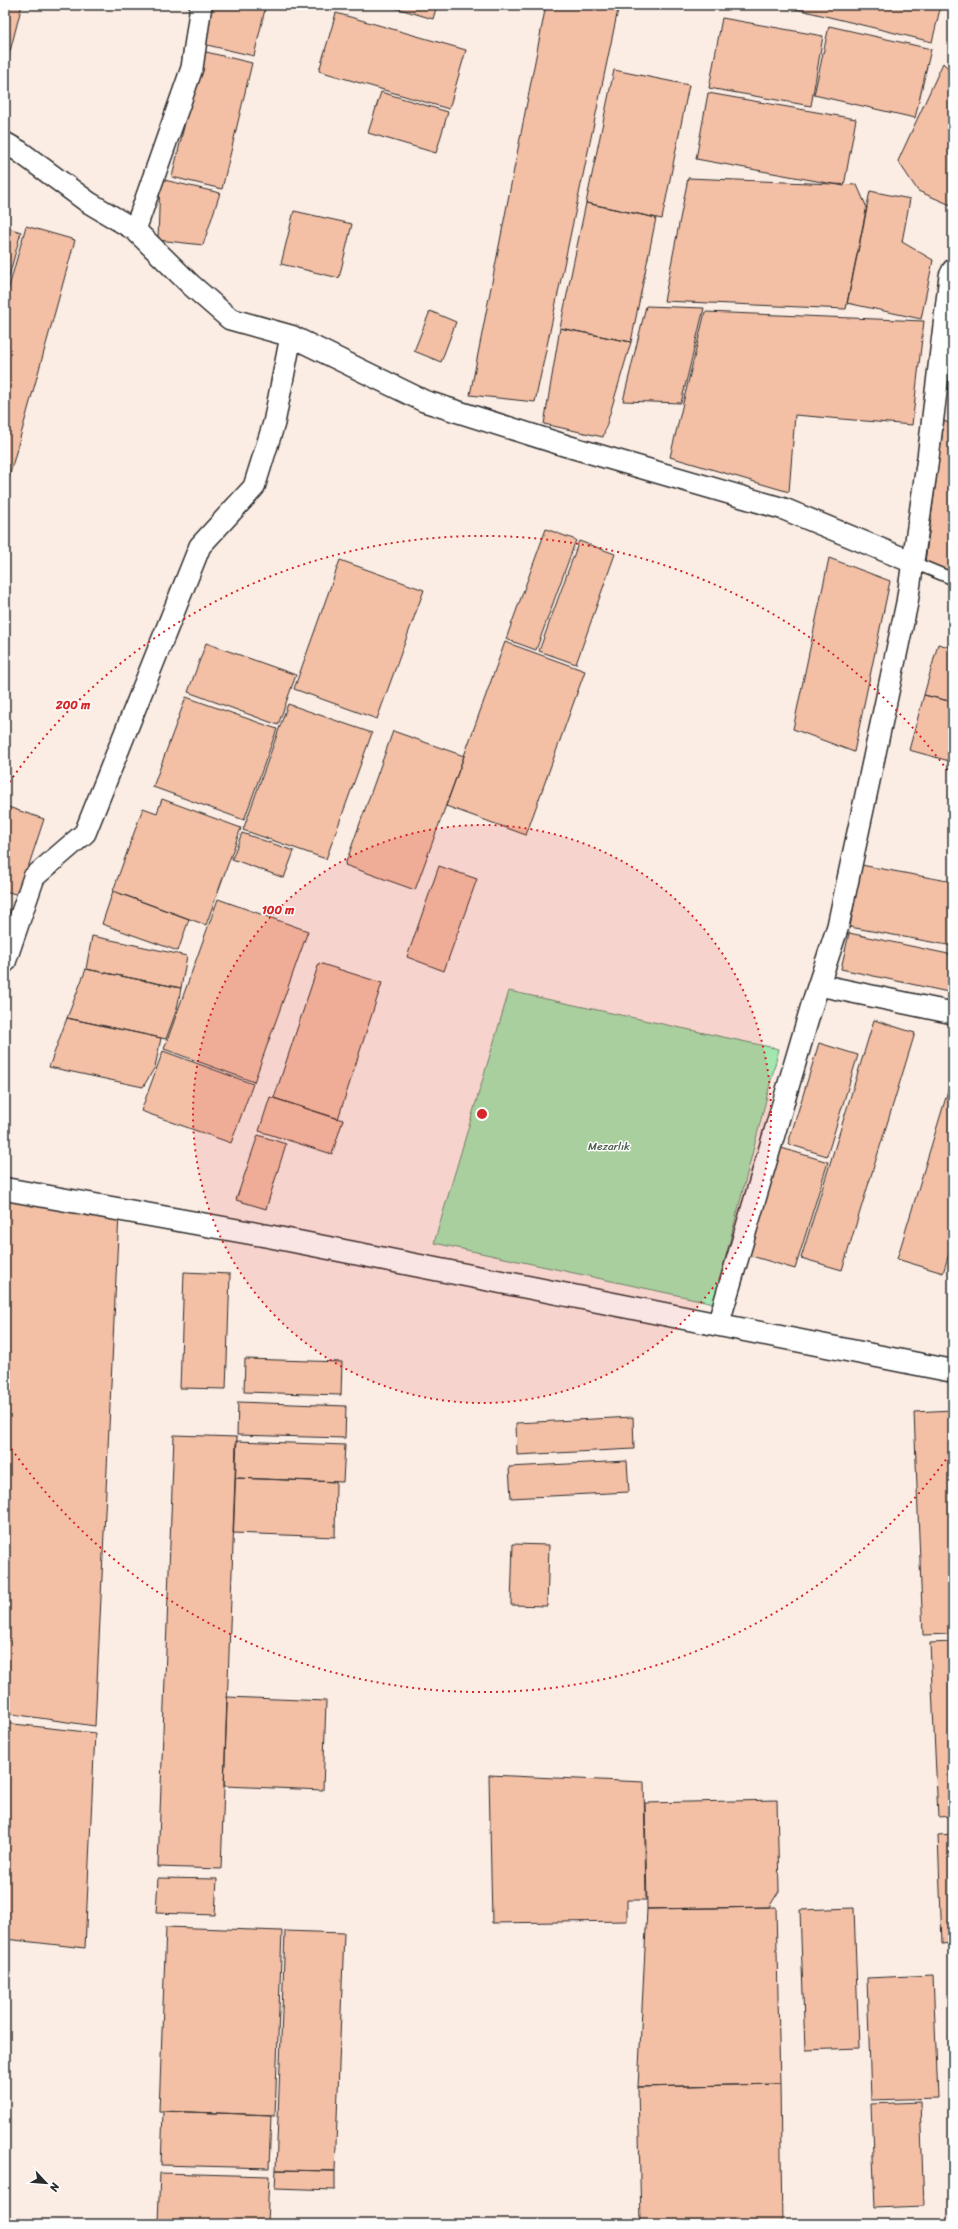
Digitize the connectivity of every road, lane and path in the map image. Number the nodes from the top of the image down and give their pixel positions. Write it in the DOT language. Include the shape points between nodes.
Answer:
graph roads {
  1 [pos="201,5"];
  2 [pos="5,143"];
  3 [pos="135,230"];
  4 [pos="953,270"];
  5 [pos="291,336"];
  6 [pos="912,562"];
  7 [pos="953,579"];
  8 [pos="5,962"];
  9 [pos="819,985"];
  10 [pos="953,1013"];
  11 [pos="5,1189"];
  12 [pos="718,1325"];
  13 [pos="953,1371"];
  1 -- 3 [label="street" via="192,68"];
  2 -- 3 [label="street" via="88,202"];
  3 -- 5 [label="street" via="230,319"];
  4 -- 6 [label="street" via="950,276 928,458"];
  5 -- 6 [label="street" via="424,401 567,446 784,509"];
  5 -- 8 [label="street" via="274,423 254,487 200,546 85,833 34,877"];
  6 -- 7 [label="lane"];
  6 -- 9 [label="street" via="907,603 838,926"];
  9 -- 10 [label="street"];
  9 -- 12 [label="street"];
  11 -- 12 [label="street" via="268,1236"];
  12 -- 13 [label="street"];
}
